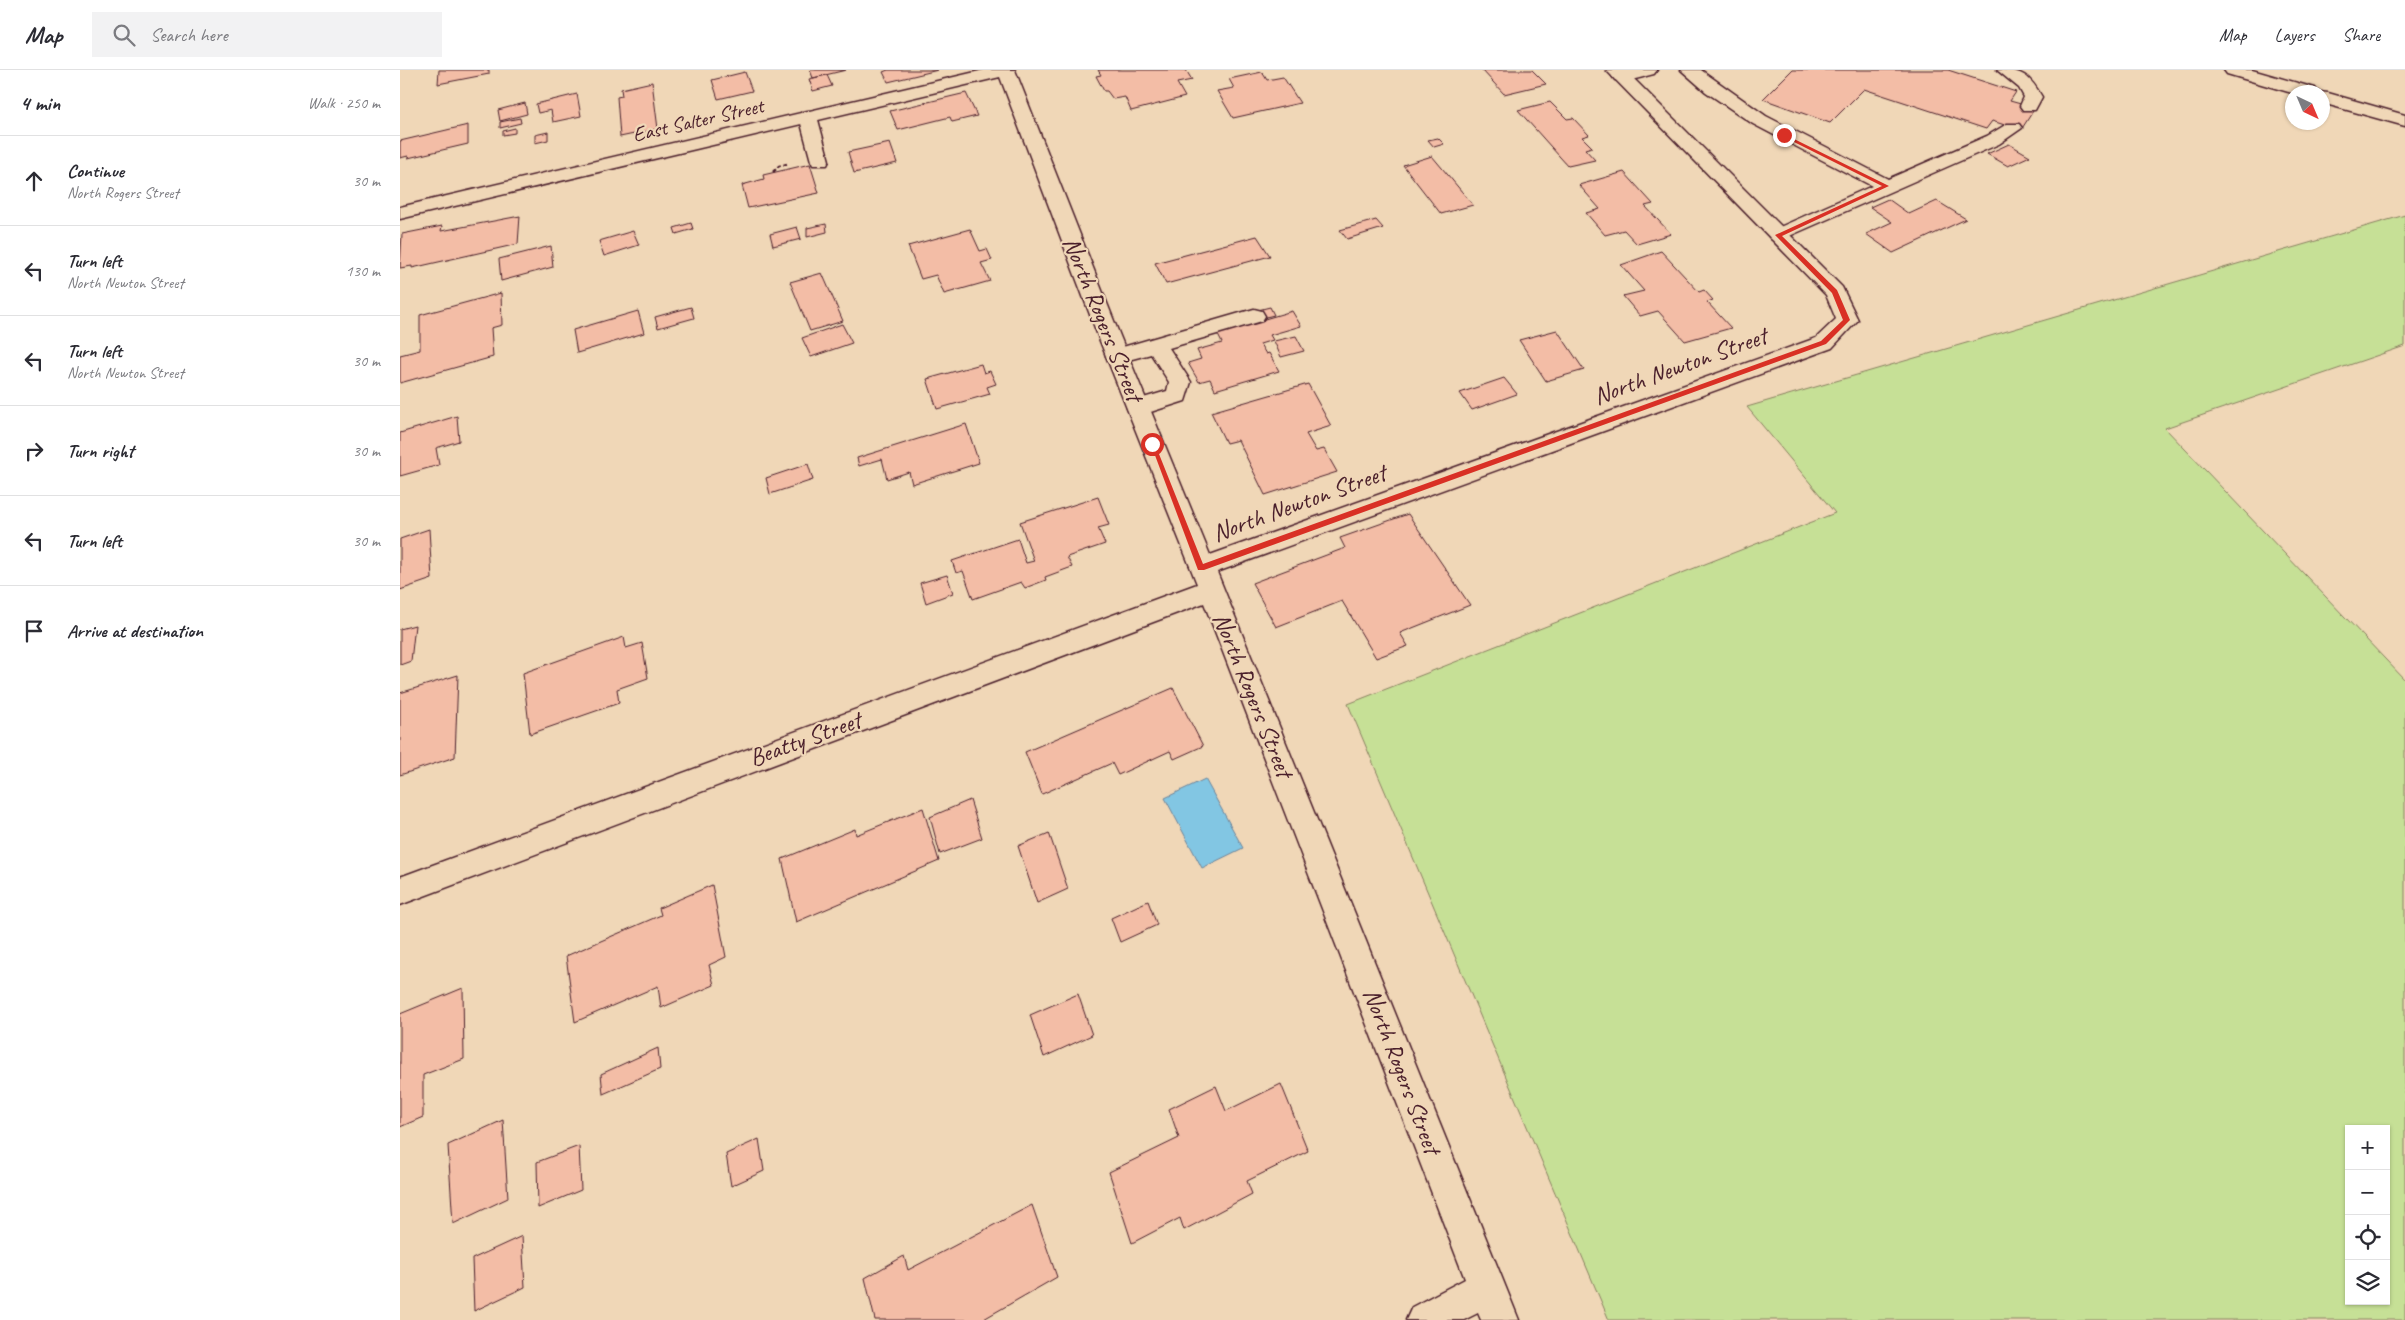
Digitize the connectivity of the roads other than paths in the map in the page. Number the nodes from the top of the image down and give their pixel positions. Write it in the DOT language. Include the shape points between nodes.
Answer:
graph roads {
  1 [pos="1006,70"];
  2 [pos="1648,70"];
  3 [pos="2006,70"];
  4 [pos="2233,70"];
  5 [pos="1618,73"];
  6 [pos="1693,73"];
  7 [pos="2285,85"];
  8 [pos="2330,99"];
  9 [pos="2029,106"];
  10 [pos="808,116"];
  11 [pos="2405,121"];
  12 [pos="2013,128"];
  13 [pos="820,161"];
  14 [pos="1887,186"];
  15 [pos="400,213"];
  16 [pos="1778,235"];
  17 [pos="1254,316"];
  18 [pos="1156,344"];
  19 [pos="1117,356"];
  20 [pos="1138,408"];
  21 [pos="1206,579"];
  22 [pos="400,891"];
  23 [pos="1494,1304"];
  24 [pos="1425,1320"];
  1 -- 10 [label="street, East Salter Street"];
  1 -- 19 [label="street, North Rogers Street"];
  2 -- 5 [label="street"];
  3 -- 9 [label="street" via="2031,91 2033,97"];
  4 -- 7 [label="street"];
  5 -- 16 [label="street, North Newton Street"];
  6 -- 14 [label="street" via="1743,112"];
  8 -- 11 [label="street"];
  10 -- 13 [label="street"];
  10 -- 15 [label="street, East Salter Street"];
  12 -- 14 [label="street" via="1993,140"];
  14 -- 16 [label="street"];
  16 -- 21 [label="street, North Newton Street" via="1835,292 1846,320 1824,343"];
  17 -- 18 [label="street"];
  18 -- 19 [label="street"];
  18 -- 20 [label="street" via="1180,382 1177,396"];
  19 -- 20 [label="street, North Rogers Street"];
  20 -- 21 [label="street, North Rogers Street"];
  21 -- 22 [label="street, Beatty Street"];
  21 -- 23 [label="street, North Rogers Street"];
  23 -- 24 [label="street"];
}
